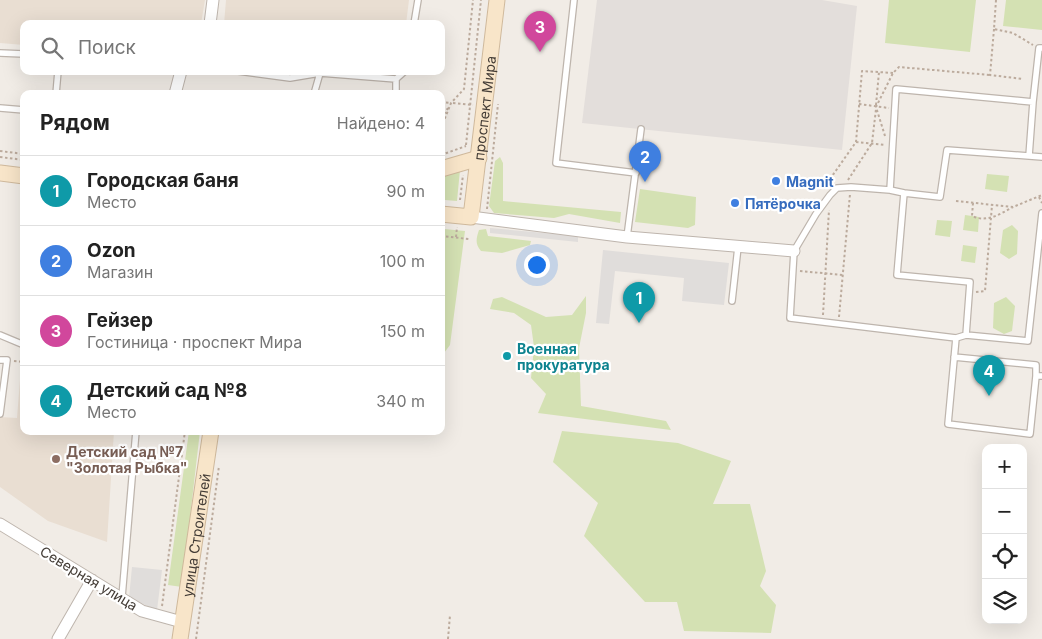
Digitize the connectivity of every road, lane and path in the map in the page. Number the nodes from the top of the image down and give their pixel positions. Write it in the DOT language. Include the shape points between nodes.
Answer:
graph roads {
  1 [pos="214,0"];
  2 [pos="418,0"];
  3 [pos="473,0"];
  4 [pos="481,0"];
  5 [pos="497,0"];
  6 [pos="574,0"];
  7 [pos="996,0"];
  8 [pos="211,20"];
  9 [pos="415,20"];
  10 [pos="994,30"];
  11 [pos="1041,48"];
  12 [pos="0,53"];
  13 [pos="20,54"];
  14 [pos="879,72"];
  15 [pos="893,73"];
  16 [pos="58,75"];
  17 [pos="180,75"];
  18 [pos="268,75"];
  19 [pos="308,75"];
  20 [pos="319,75"];
  21 [pos="345,75"];
  22 [pos="400,75"];
  23 [pos="990,75"];
  24 [pos="396,79"];
  25 [pos="1023,79"];
  26 [pos="892,82"];
  27 [pos="56,90"];
  28 [pos="176,90"];
  29 [pos="315,90"];
  30 [pos="396,90"];
  31 [pos="498,98"];
  32 [pos="445,102"];
  33 [pos="1033,102"];
  34 [pos="451,103"];
  35 [pos="469,104"];
  36 [pos="859,104"];
  37 [pos="491,106"];
  38 [pos="876,107"];
  39 [pos="0,108"];
  40 [pos="890,108"];
  41 [pos="20,110"];
  42 [pos="445,112"];
  43 [pos="445,118"];
  44 [pos="641,129"];
  45 [pos="885,136"];
  46 [pos="856,142"];
  47 [pos="872,143"];
  48 [pos="888,145"];
  49 [pos="466,146"];
  50 [pos="0,152"];
  51 [pos="20,154"];
  52 [pos="445,154"];
  53 [pos="1028,156"];
  54 [pos="0,157"];
  55 [pos="1042,157"];
  56 [pos="20,160"];
  57 [pos="472,160"];
  58 [pos="445,169"];
  59 [pos="0,173"];
  60 [pos="636,173"];
  61 [pos="20,176"];
  62 [pos="830,179"];
  63 [pos="848,181"];
  64 [pos="851,187"];
  65 [pos="890,190"];
  66 [pos="904,193"];
  67 [pos="830,195"];
  68 [pos="1041,196"];
  69 [pos="956,201"];
  70 [pos="974,203"];
  71 [pos="1042,203"];
  72 [pos="992,205"];
  73 [pos="1013,208"];
  74 [pos="1042,213"];
  75 [pos="445,214"];
  76 [pos="472,217"];
  77 [pos="991,218"];
  78 [pos="445,236"];
  79 [pos="456,237"];
  80 [pos="627,237"];
  81 [pos="469,238"];
  82 [pos="738,247"];
  83 [pos="794,252"];
  84 [pos="795,270"];
  85 [pos="825,273"];
  86 [pos="843,275"];
  87 [pos="969,293"];
  88 [pos="732,301"];
  89 [pos="822,323"];
  90 [pos="839,325"];
  91 [pos="0,335"];
  92 [pos="966,335"];
  93 [pos="956,338"];
  94 [pos="20,343"];
  95 [pos="954,357"];
  96 [pos="0,360"];
  97 [pos="7,360"];
  98 [pos="20,362"];
  99 [pos="1039,376"];
  100 [pos="0,414"];
  101 [pos="136,435"];
  102 [pos="184,435"];
  103 [pos="210,435"];
  104 [pos="220,461"];
  105 [pos="2,530"];
  106 [pos="92,580"];
  107 [pos="122,597"];
  108 [pos="450,615"];
  109 [pos="161,616"];
  110 [pos="182,622"];
  111 [pos="58,639"];
  112 [pos="180,639"];
  113 [pos="196,639"];
  114 [pos="448,639"];
  1 -- 8 [label="street"];
  2 -- 9 [label="lane"];
  3 -- 34 [label="path" via="464,89"];
  4 -- 35 [label="path"];
  5 -- 37 [label="street, проспект Мира"];
  6 -- 60 [label="lane" via="556,164"];
  7 -- 10 [label="path"];
  10 -- 11 [label="path" via="1013,33"];
  10 -- 23 [label="path"];
  11 -- 33 [label="lane"];
  12 -- 13 [label="lane"];
  14 -- 15 [label="path"];
  14 -- 36 [label="path" via="862,71"];
  14 -- 38 [label="path"];
  15 -- 23 [label="path" via="899,67"];
  15 -- 26 [label="path"];
  15 -- 38 [label="path"];
  16 -- 27 [label="lane"];
  17 -- 28 [label="street"];
  18 -- 19 [label="lane" via="290,78"];
  20 -- 29 [label="lane"];
  21 -- 24 [label="lane"];
  22 -- 24 [label="lane"];
  23 -- 25 [label="path"];
  24 -- 30 [label="lane"];
  31 -- 37 [label="path"];
  32 -- 34 [label="path"];
  33 -- 53 [label="lane"];
  33 -- 65 [label="lane" via="896,89"];
  34 -- 35 [label="path"];
  34 -- 42 [label="path"];
  34 -- 43 [label="path"];
  35 -- 37 [label="path"];
  35 -- 49 [label="path"];
  36 -- 38 [label="path"];
  36 -- 46 [label="path"];
  37 -- 57 [label="street, проспект Мира"];
  37 -- 76 [label="path"];
  38 -- 40 [label="path"];
  38 -- 45 [label="path"];
  38 -- 47 [label="path"];
  39 -- 41 [label="lane"];
  44 -- 60 [label="lane"];
  46 -- 47 [label="path"];
  46 -- 62 [label="path"];
  47 -- 48 [label="path"];
  47 -- 63 [label="path"];
  49 -- 52 [label="path"];
  49 -- 57 [label="path"];
  50 -- 51 [label="path"];
  53 -- 55 [label="lane"];
  53 -- 66 [label="lane" via="947,150 940,197"];
  54 -- 56 [label="path"];
  57 -- 58 [label="street"];
  57 -- 76 [label="street, проспект Мира"];
  57 -- 76 [label="path"];
  59 -- 61 [label="street"];
  60 -- 80 [label="lane"];
  64 -- 65 [label="lane"];
  64 -- 67 [label="lane" via="837,188"];
  64 -- 86 [label="path"];
  65 -- 66 [label="lane"];
  66 -- 87 [label="lane" via="896,276 970,282"];
  67 -- 83 [label="lane"];
  67 -- 85 [label="path"];
  68 -- 71 [label="path"];
  68 -- 73 [label="path"];
  69 -- 70 [label="path"];
  70 -- 72 [label="path"];
  70 -- 77 [label="path" via="972,216 979,220"];
  72 -- 73 [label="path"];
  72 -- 77 [label="path"];
  73 -- 77 [label="path"];
  74 -- 92 [label="lane" via="1028,341"];
  75 -- 76 [label="street"];
  76 -- 79 [label="path"];
  76 -- 80 [label="street"];
  77 -- 87 [label="path" via="985,291"];
  78 -- 79 [label="path"];
  79 -- 81 [label="path"];
  80 -- 82 [label="street"];
  82 -- 83 [label="street"];
  82 -- 88 [label="lane"];
  83 -- 84 [label="lane"];
  84 -- 85 [label="path"];
  84 -- 89 [label="lane" via="790,318"];
  85 -- 86 [label="path"];
  85 -- 89 [label="path"];
  86 -- 90 [label="path"];
  87 -- 92 [label="lane"];
  89 -- 90 [label="lane"];
  90 -- 93 [label="lane"];
  91 -- 94 [label="lane"];
  92 -- 93 [label="lane"];
  93 -- 95 [label="lane"];
  95 -- 99 [label="lane" via="1036,365"];
  95 -- 99 [label="lane" via="948,424 1030,434"];
  96 -- 97 [label="lane"];
  97 -- 98 [label="path"];
  97 -- 100 [label="lane"];
  101 -- 107 [label="lane"];
  102 -- 109 [label="path"];
  103 -- 110 [label="street, улица Строителей"];
  104 -- 113 [label="path"];
  105 -- 106 [label="street, Северная улица"];
  106 -- 107 [label="street, Северная улица"];
  106 -- 111 [label="street"];
  107 -- 109 [label="street, Северная улица" via="142,611"];
  108 -- 114 [label="path"];
  109 -- 110 [label="street, Северная улица"];
  110 -- 112 [label="street, улица Строителей"];
}
